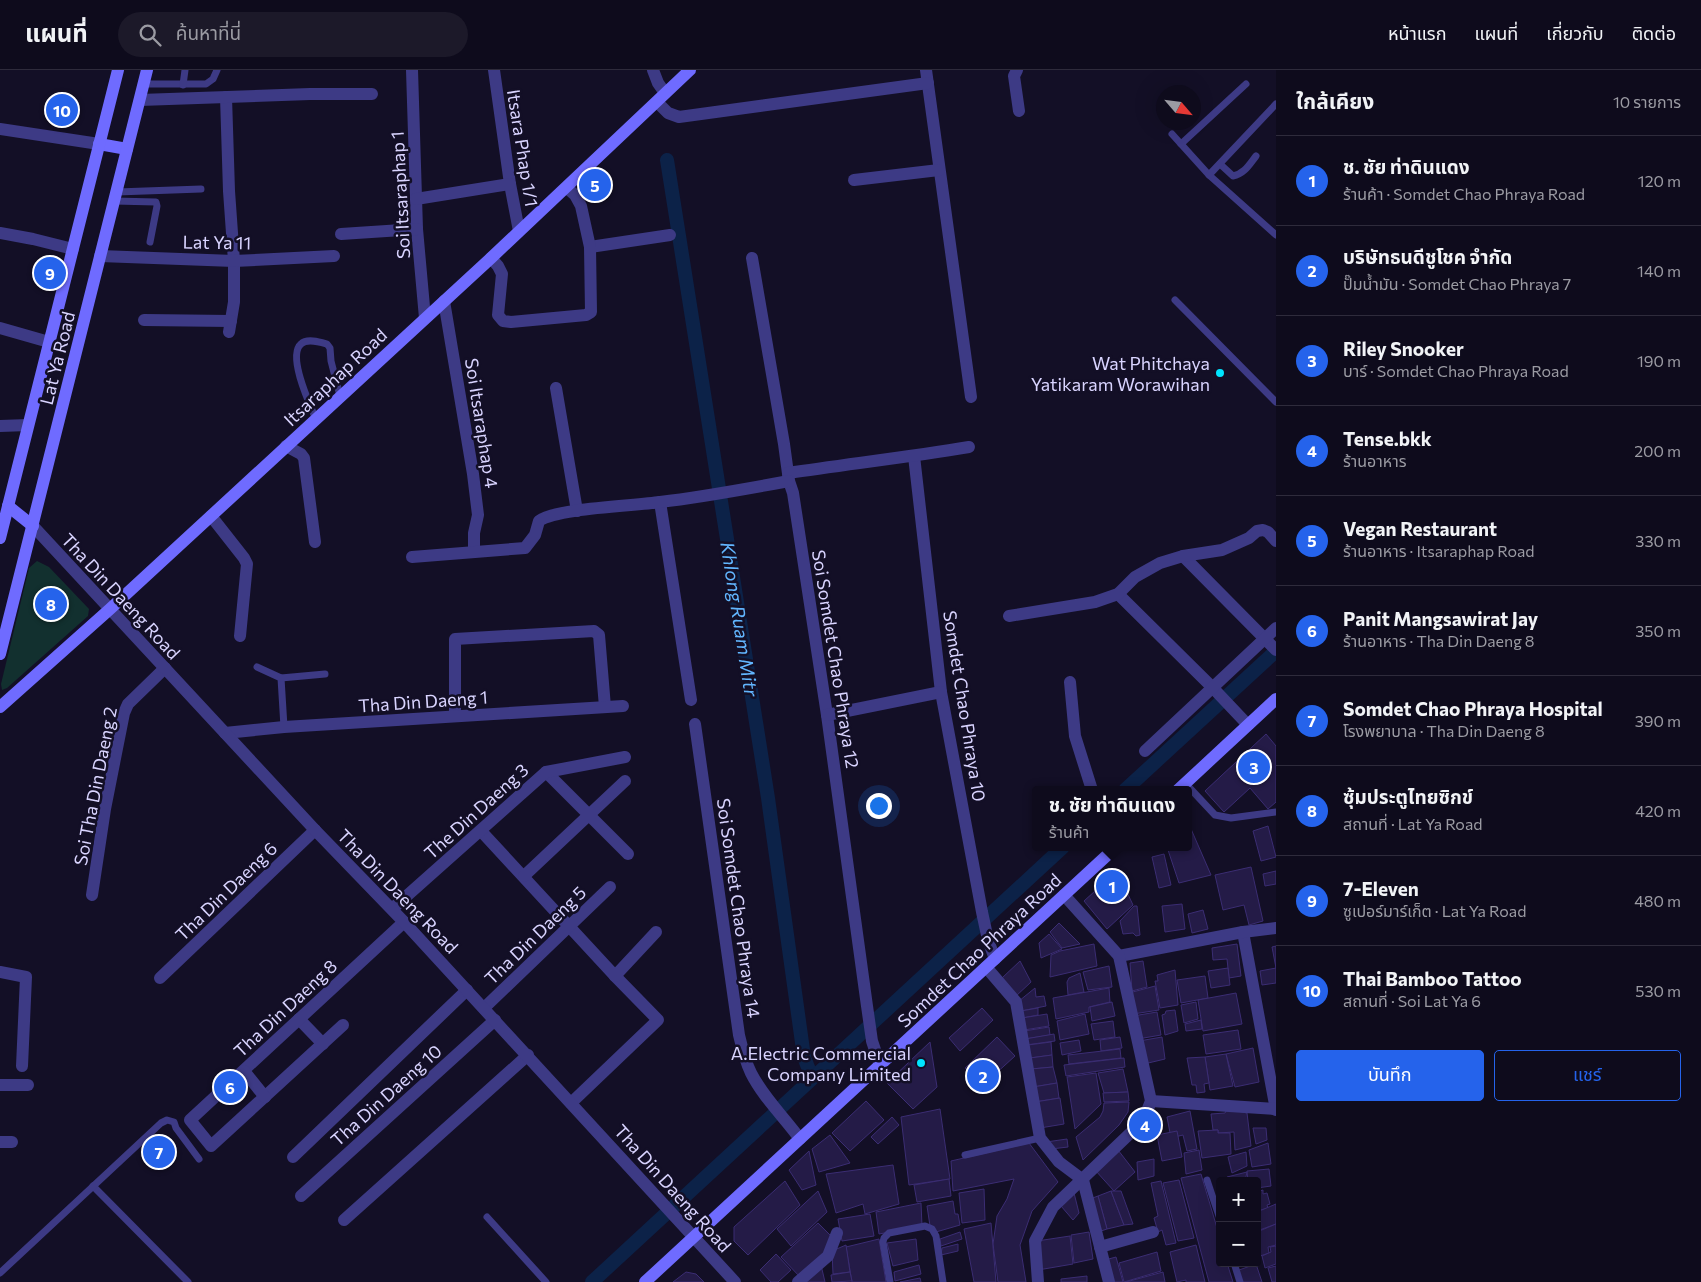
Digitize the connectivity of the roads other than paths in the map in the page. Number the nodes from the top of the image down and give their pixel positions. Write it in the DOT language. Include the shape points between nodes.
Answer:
graph roads {
  1 [pos="118,70"];
  2 [pos="147,70"];
  3 [pos="185,70"];
  4 [pos="217,70"];
  5 [pos="412,70"];
  6 [pos="494,70"];
  7 [pos="653,70"];
  8 [pos="690,70"];
  9 [pos="926,70"];
  10 [pos="1017,70"];
  11 [pos="928,83"];
  12 [pos="144,84"];
  13 [pos="1246,84"];
  14 [pos="183,85"];
  15 [pos="372,94"];
  16 [pos="226,97"];
  17 [pos="661,98"];
  18 [pos="140,100"];
  19 [pos="1276,104"];
  20 [pos="1019,111"];
  21 [pos="0,129"];
  22 [pos="1172,134"];
  23 [pos="99,144"];
  24 [pos="1181,144"];
  25 [pos="127,149"];
  26 [pos="1256,156"];
  27 [pos="1220,164"];
  28 [pos="939,170"];
  29 [pos="1209,175"];
  30 [pos="854,180"];
  31 [pos="510,184"];
  32 [pos="567,188"];
  33 [pos="201,189"];
  34 [pos="115,196"];
  35 [pos="416,199"];
  36 [pos="417,229"];
  37 [pos="519,231"];
  38 [pos="0,232"];
  39 [pos="341,234"];
  40 [pos="670,235"];
  41 [pos="1276,235"];
  42 [pos="150,242"];
  43 [pos="590,247"];
  44 [pos="72,249"];
  45 [pos="100,256"];
  46 [pos="334,256"];
  47 [pos="491,258"];
  48 [pos="752,258"];
  49 [pos="234,261"];
  50 [pos="1175,300"];
  51 [pos="444,301"];
  52 [pos="425,318"];
  53 [pos="144,320"];
  54 [pos="0,328"];
  55 [pos="49,342"];
  56 [pos="556,388"];
  57 [pos="340,396"];
  58 [pos="971,397"];
  59 [pos="1276,402"];
  60 [pos="316,419"];
  61 [pos="28,425"];
  62 [pos="0,426"];
  63 [pos="286,446"];
  64 [pos="969,447"];
  65 [pos="914,456"];
  66 [pos="788,477"];
  67 [pos="660,502"];
  68 [pos="8,506"];
  69 [pos="577,511"];
  70 [pos="211,516"];
  71 [pos="33,526"];
  72 [pos="0,538"];
  73 [pos="1276,541"];
  74 [pos="315,542"];
  75 [pos="474,552"];
  76 [pos="1183,556"];
  77 [pos="412,557"];
  78 [pos="1118,594"];
  79 [pos="110,609"];
  80 [pos="1009,616"];
  81 [pos="1276,628"];
  82 [pos="240,636"];
  83 [pos="1271,644"];
  84 [pos="0,654"];
  85 [pos="257,667"];
  86 [pos="165,668"];
  87 [pos="325,674"];
  88 [pos="281,678"];
  89 [pos="1070,682"];
  90 [pos="1215,691"];
  91 [pos="941,692"];
  92 [pos="1276,699"];
  93 [pos="691,700"];
  94 [pos="623,706"];
  95 [pos="0,707"];
  96 [pos="604,707"];
  97 [pos="827,715"];
  98 [pos="455,716"];
  99 [pos="695,724"];
  100 [pos="1248,726"];
  101 [pos="284,727"];
  102 [pos="225,733"];
  103 [pos="1145,751"];
  104 [pos="625,757"];
  105 [pos="546,772"];
  106 [pos="625,781"];
  107 [pos="1091,786"];
  108 [pos="1182,786"];
  109 [pos="1192,795"];
  110 [pos="1276,812"];
  111 [pos="589,816"];
  112 [pos="315,830"];
  113 [pos="481,831"];
  114 [pos="1112,851"];
  115 [pos="628,854"];
  116 [pos="524,876"];
  117 [pos="610,886"];
  118 [pos="92,895"];
  119 [pos="1064,895"];
  120 [pos="392,909"];
  121 [pos="404,922"];
  122 [pos="570,926"];
  123 [pos="1276,928"];
  124 [pos="656,932"];
  125 [pos="1244,932"];
  126 [pos="1119,956"];
  127 [pos="990,963"];
  128 [pos="0,972"];
  129 [pos="615,976"];
  130 [pos="160,978"];
  131 [pos="467,990"];
  132 [pos="484,1008"];
  133 [pos="299,1019"];
  134 [pos="495,1020"];
  135 [pos="343,1025"];
  136 [pos="323,1044"];
  137 [pos="528,1055"];
  138 [pos="880,1065"];
  139 [pos="22,1066"];
  140 [pos="244,1070"];
  141 [pos="28,1084"];
  142 [pos="0,1085"];
  143 [pos="265,1096"];
  144 [pos="1151,1101"];
  145 [pos="571,1103"];
  146 [pos="1276,1109"];
  147 [pos="1040,1138"];
  148 [pos="800,1139"];
  149 [pos="965,1155"];
  150 [pos="293,1157"];
  151 [pos="198,1159"];
  152 [pos="1083,1180"];
  153 [pos="1207,1180"];
  154 [pos="93,1186"];
  155 [pos="301,1196"];
  156 [pos="1216,1207"];
  157 [pos="486,1217"];
  158 [pos="344,1220"];
  159 [pos="1153,1232"];
  160 [pos="837,1233"];
  161 [pos="693,1238"];
  162 [pos="1100,1247"];
  163 [pos="1235,1267"];
  164 [pos="0,1273"];
  165 [pos="188,1282"];
  166 [pos="546,1282"];
  167 [pos="645,1282"];
  168 [pos="735,1282"];
  169 [pos="798,1282"];
  170 [pos="890,1282"];
  171 [pos="943,1282"];
  172 [pos="1038,1282"];
  173 [pos="1109,1282"];
  174 [pos="1240,1282"];
  1 -- 23 [label="main road, Lat Ya Road"];
  2 -- 12 [label="main road, Lat Ya Road"];
  3 -- 14 [label="lane"];
  4 -- 14 [label="lane" via="208,84"];
  5 -- 35 [label="street, Soi Itsaraphap 1"];
  6 -- 31 [label="street, Itsara Phap 1/1"];
  7 -- 17 [label="street"];
  8 -- 17 [label="main road, Itsaraphap Road"];
  9 -- 11 [label="street"];
  10 -- 20 [label="street" via="1014,76"];
  11 -- 17 [label="street" via="679,117 668,114"];
  11 -- 28 [label="street"];
  12 -- 14 [label="lane"];
  12 -- 18 [label="main road, Lat Ya Road"];
  13 -- 24 [label="lane"];
  15 -- 16 [label="street"];
  16 -- 18 [label="street"];
  16 -- 49 [label="street"];
  17 -- 32 [label="main road, Itsaraphap Road"];
  18 -- 25 [label="main road, Lat Ya Road"];
  19 -- 27 [label="lane"];
  21 -- 23 [label="street"];
  22 -- 24 [label="lane"];
  23 -- 25 [label="main road"];
  23 -- 44 [label="main road, Lat Ya Road"];
  24 -- 29 [label="lane"];
  25 -- 34 [label="main road, Lat Ya Road"];
  26 -- 27 [label="lane" via="1239,175 1233,176"];
  27 -- 29 [label="lane"];
  28 -- 30 [label="street"];
  28 -- 58 [label="street"];
  29 -- 41 [label="lane"];
  31 -- 35 [label="street"];
  31 -- 37 [label="street, Itsara Phap 1/1"];
  32 -- 37 [label="main road, Itsaraphap Road"];
  32 -- 43 [label="street" via="581,206"];
  33 -- 34 [label="lane"];
  34 -- 42 [label="lane" via="156,202"];
  34 -- 45 [label="main road, Lat Ya Road"];
  35 -- 36 [label="street, Soi Itsaraphap 1"];
  36 -- 39 [label="street"];
  36 -- 52 [label="street, Soi Itsaraphap 1"];
  37 -- 47 [label="main road, Itsaraphap Road"];
  38 -- 44 [label="street"];
  40 -- 43 [label="street"];
  43 -- 47 [label="street" via="592,307 586,315 503,321 498,315 502,274"];
  44 -- 55 [label="main road, Lat Ya Road"];
  45 -- 49 [label="street, Lat Ya 11"];
  45 -- 71 [label="main road, Lat Ya Road"];
  46 -- 49 [label="street, Lat Ya 11"];
  47 -- 51 [label="main road, Itsaraphap Road"];
  48 -- 66 [label="street, Soi Somdet Chao Phraya 12"];
  49 -- 53 [label="street" via="234,302 230,326"];
  50 -- 59 [label="lane"];
  51 -- 52 [label="main road, Itsaraphap Road"];
  51 -- 75 [label="street, Soi Itsaraphap 4" via="478,515"];
  52 -- 57 [label="main road, Itsaraphap Road"];
  54 -- 55 [label="street"];
  55 -- 61 [label="main road, Lat Ya Road"];
  56 -- 69 [label="street"];
  57 -- 60 [label="main road, Itsaraphap Road"];
  57 -- 60 [label="lane" via="328,344 301,343 297,349 298,370"];
  60 -- 63 [label="main road, Itsaraphap Road"];
  61 -- 62 [label="street"];
  61 -- 68 [label="main road, Lat Ya Road"];
  63 -- 70 [label="main road, Itsaraphap Road"];
  63 -- 74 [label="street" via="304,458"];
  64 -- 65 [label="street"];
  65 -- 66 [label="street" via="852,463"];
  65 -- 91 [label="street, Somdet Chao Phraya 10"];
  66 -- 67 [label="street" via="720,493"];
  66 -- 97 [label="street, Soi Somdet Chao Phraya 12"];
  67 -- 69 [label="street"];
  67 -- 93 [label="street"];
  68 -- 71 [label="main road"];
  68 -- 72 [label="main road, Lat Ya Road"];
  69 -- 75 [label="street" via="542,518 525,548"];
  70 -- 79 [label="main road, Itsaraphap Road"];
  70 -- 82 [label="street" via="246,564"];
  71 -- 79 [label="street, Tha Din Daeng Road"];
  71 -- 84 [label="main road, Lat Ya Road"];
  73 -- 76 [label="street" via="1263,530 1222,550"];
  75 -- 77 [label="street"];
  76 -- 78 [label="street" via="1160,563 1135,577"];
  76 -- 83 [label="street"];
  78 -- 80 [label="street" via="1095,602"];
  78 -- 90 [label="street"];
  79 -- 86 [label="street, Tha Din Daeng Road"];
  79 -- 95 [label="main road, Itsaraphap Road"];
  81 -- 83 [label="street"];
  83 -- 90 [label="street"];
  85 -- 88 [label="lane"];
  86 -- 102 [label="street, Tha Din Daeng Road"];
  86 -- 118 [label="street, Soi Tha Din Daeng 2" via="128,704 124,713"];
  87 -- 88 [label="lane"];
  88 -- 101 [label="lane"];
  89 -- 107 [label="street" via="1076,736"];
  90 -- 100 [label="street"];
  90 -- 103 [label="street"];
  91 -- 97 [label="street"];
  91 -- 127 [label="street, Somdet Chao Phraya 10"];
  92 -- 100 [label="main road"];
  94 -- 96 [label="street, Tha Din Daeng 1"];
  96 -- 98 [label="street, Tha Din Daeng 1"];
  96 -- 98 [label="street" via="599,635 594,630 455,639"];
  97 -- 138 [label="street, Soi Somdet Chao Phraya 12" via="872,1041"];
  98 -- 101 [label="street, Tha Din Daeng 1"];
  99 -- 148 [label="street, Soi Somdet Chao Phraya 14" via="744,1056 751,1074"];
  100 -- 108 [label="main road"];
  101 -- 102 [label="street, Tha Din Daeng 1"];
  102 -- 112 [label="street, Tha Din Daeng Road"];
  104 -- 105 [label="street, The Din Daeng 3"];
  105 -- 111 [label="street"];
  105 -- 113 [label="street, The Din Daeng 3"];
  106 -- 111 [label="street"];
  109 -- 110 [label="lane" via="1215,815 1231,818"];
  111 -- 115 [label="street"];
  111 -- 116 [label="street"];
  112 -- 120 [label="street, Tha Din Daeng Road"];
  112 -- 130 [label="street, Tha Din Daeng 6"];
  113 -- 116 [label="street"];
  113 -- 120 [label="street, The Din Daeng 3"];
  114 -- 119 [label="main road, Somdet Chao Phraya Road"];
  116 -- 122 [label="street"];
  117 -- 122 [label="street, Tha Din Daeng 5"];
  119 -- 126 [label="street"];
  119 -- 127 [label="main road, Somdet Chao Phraya Road"];
  120 -- 121 [label="street, Tha Din Daeng Road"];
  121 -- 131 [label="street, Tha Din Daeng Road"];
  121 -- 133 [label="street, Tha Din Daeng 8"];
  122 -- 129 [label="street"];
  122 -- 132 [label="street, Tha Din Daeng 5"];
  123 -- 125 [label="street"];
  124 -- 129 [label="street"];
  125 -- 126 [label="street"];
  125 -- 146 [label="street"];
  126 -- 144 [label="street"];
  127 -- 138 [label="main road, Somdet Chao Phraya Road"];
  127 -- 147 [label="street" via="1016,1002"];
  128 -- 139 [label="street" via="26,977"];
  129 -- 145 [label="street" via="658,1020"];
  131 -- 132 [label="street, Tha Din Daeng Road"];
  131 -- 150 [label="street"];
  132 -- 134 [label="street, Tha Din Daeng Road"];
  133 -- 136 [label="street"];
  133 -- 140 [label="street, Tha Din Daeng 8"];
  134 -- 137 [label="street, Tha Din Daeng Road"];
  134 -- 155 [label="street, Tha Din Daeng 10"];
  135 -- 136 [label="street"];
  136 -- 143 [label="street"];
  137 -- 145 [label="street, Tha Din Daeng Road"];
  137 -- 158 [label="street"];
  138 -- 148 [label="main road, Somdet Chao Phraya Road"];
  140 -- 143 [label="street"];
  140 -- 143 [label="street, Tha Din Daeng 8" via="190,1120 211,1146"];
  141 -- 142 [label="street"];
  144 -- 146 [label="street"];
  144 -- 152 [label="street" via="1143,1121"];
  145 -- 161 [label="street, Tha Din Daeng Road"];
  147 -- 149 [label="lane"];
  147 -- 152 [label="street" via="1059,1162"];
  148 -- 161 [label="main road, Somdet Chao Phraya Road"];
  151 -- 154 [label="lane" via="174,1122 167,1120"];
  152 -- 162 [label="street"];
  152 -- 172 [label="street" via="1053,1207 1036,1241"];
  153 -- 156 [label="lane"];
  154 -- 164 [label="lane"];
  154 -- 165 [label="lane"];
  157 -- 166 [label="lane"];
  159 -- 162 [label="street"];
  160 -- 169 [label="street" via="828,1256"];
  161 -- 167 [label="main road, Somdet Chao Phraya Road"];
  161 -- 168 [label="street, Tha Din Daeng Road"];
  162 -- 173 [label="street"];
  163 -- 174 [label="lane"];
  170 -- 171 [label="lane" via="884,1238 889,1233 925,1226 936,1236"];
}
